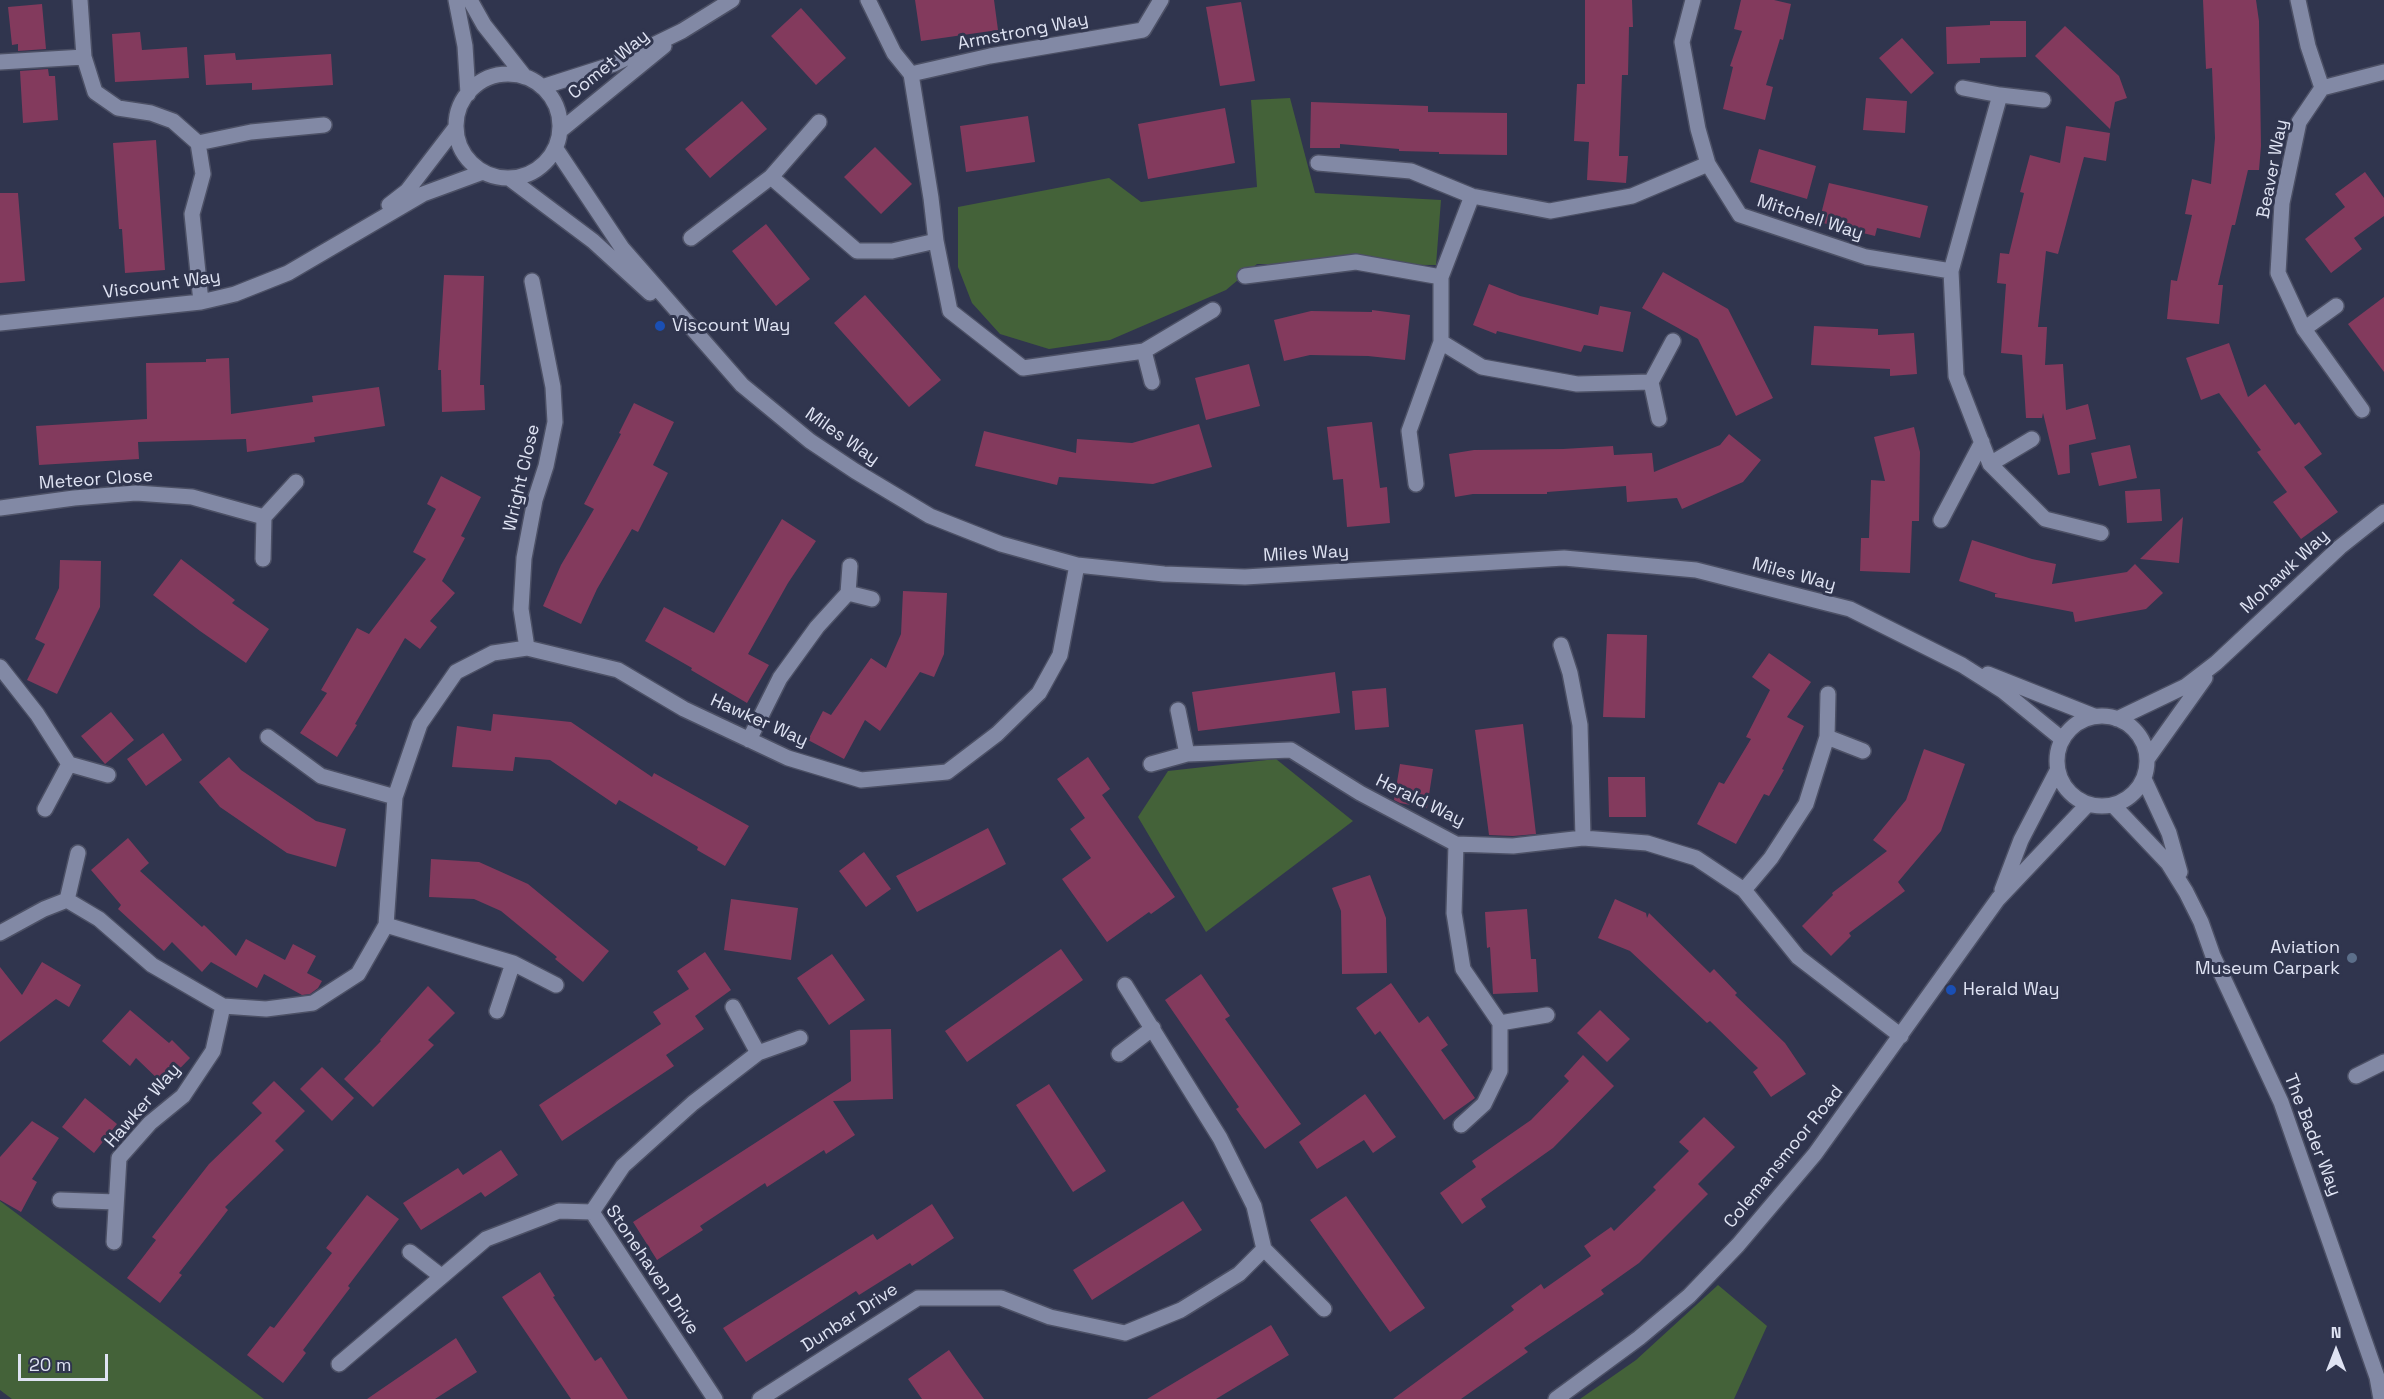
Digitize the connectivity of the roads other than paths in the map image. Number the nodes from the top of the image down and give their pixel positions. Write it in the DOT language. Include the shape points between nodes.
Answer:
graph roads {
  1 [pos="80,0"];
  2 [pos="456,0"];
  3 [pos="470,0"];
  4 [pos="732,0"];
  5 [pos="868,0"];
  6 [pos="1161,0"];
  7 [pos="1693,0"];
  8 [pos="2298,0"];
  9 [pos="682,31"];
  10 [pos="84,57"];
  11 [pos="0,62"];
  12 [pos="2384,72"];
  13 [pos="911,74"];
  14 [pos="525,77"];
  15 [pos="542,87"];
  16 [pos="1963,88"];
  17 [pos="2322,88"];
  18 [pos="468,94"];
  19 [pos="2000,95"];
  20 [pos="2043,100"];
  21 [pos="819,122"];
  22 [pos="324,124"];
  23 [pos="456,127"];
  24 [pos="561,130"];
  25 [pos="198,143"];
  26 [pos="556,149"];
  27 [pos="1318,163"];
  28 [pos="1708,164"];
  29 [pos="483,172"];
  30 [pos="771,177"];
  31 [pos="509,178"];
  32 [pos="1473,196"];
  33 [pos="352,236"];
  34 [pos="691,238"];
  35 [pos="936,242"];
  36 [pos="1951,271"];
  37 [pos="1245,276"];
  38 [pos="1441,277"];
  39 [pos="532,281"];
  40 [pos="201,302"];
  41 [pos="2336,306"];
  42 [pos="1213,309"];
  43 [pos="0,323"];
  44 [pos="2304,329"];
  45 [pos="704,341"];
  46 [pos="1673,341"];
  47 [pos="1441,342"];
  48 [pos="1144,351"];
  49 [pos="1152,382"];
  50 [pos="1651,382"];
  51 [pos="2362,410"];
  52 [pos="1659,419"];
  53 [pos="2032,439"];
  54 [pos="1982,442"];
  55 [pos="1990,464"];
  56 [pos="296,482"];
  57 [pos="1416,484"];
  58 [pos="0,508"];
  59 [pos="2383,515"];
  60 [pos="264,517"];
  61 [pos="1941,520"];
  62 [pos="2101,533"];
  63 [pos="262,558"];
  64 [pos="1077,565"];
  65 [pos="850,566"];
  66 [pos="848,593"];
  67 [pos="872,599"];
  68 [pos="1561,645"];
  69 [pos="527,648"];
  70 [pos="2216,663"];
  71 [pos="1962,665"];
  72 [pos="0,667"];
  73 [pos="1828,694"];
  74 [pos="1178,710"];
  75 [pos="2094,716"];
  76 [pos="2117,719"];
  77 [pos="268,737"];
  78 [pos="1827,737"];
  79 [pos="749,740"];
  80 [pos="2062,740"];
  81 [pos="1863,751"];
  82 [pos="1186,754"];
  83 [pos="2148,758"];
  84 [pos="69,764"];
  85 [pos="1151,764"];
  86 [pos="2057,771"];
  87 [pos="108,775"];
  88 [pos="2144,779"];
  89 [pos="395,797"];
  90 [pos="2088,804"];
  91 [pos="2113,806"];
  92 [pos="45,808"];
  93 [pos="1583,838"];
  94 [pos="1456,844"];
  95 [pos="78,853"];
  96 [pos="1744,890"];
  97 [pos="2186,892"];
  98 [pos="1998,899"];
  99 [pos="67,900"];
  100 [pos="386,926"];
  101 [pos="0,933"];
  102 [pos="513,963"];
  103 [pos="1125,985"];
  104 [pos="556,986"];
  105 [pos="223,1006"];
  106 [pos="733,1007"];
  107 [pos="497,1011"];
  108 [pos="1547,1015"];
  109 [pos="1500,1023"];
  110 [pos="1153,1028"];
  111 [pos="1901,1036"];
  112 [pos="800,1038"];
  113 [pos="758,1053"];
  114 [pos="1119,1054"];
  115 [pos="2384,1062"];
  116 [pos="2356,1076"];
  117 [pos="1461,1125"];
  118 [pos="60,1200"];
  119 [pos="116,1202"];
  120 [pos="592,1212"];
  121 [pos="114,1242"];
  122 [pos="1264,1249"];
  123 [pos="410,1252"];
  124 [pos="441,1276"];
  125 [pos="1324,1309"];
  126 [pos="339,1364"];
  127 [pos="715,1399"];
  128 [pos="760,1399"];
  129 [pos="1556,1399"];
  130 [pos="2381,1399"];
  1 -- 10 [label="street"];
  2 -- 18 [label="street" via="465,46"];
  3 -- 14 [label="street" via="484,25"];
  4 -- 9 [label="street, Comet Way"];
  5 -- 13 [label="street" via="894,53"];
  6 -- 13 [label="street, Armstrong Way" via="1143,30"];
  7 -- 28 [label="street, Mitchell Way" via="1682,42"];
  8 -- 17 [label="street"];
  9 -- 15 [label="street, Comet Way" via="614,64"];
  9 -- 24 [label="street, Comet Way"];
  10 -- 11 [label="street"];
  10 -- 25 [label="street" via="95,92 118,108 173,120"];
  12 -- 17 [label="street"];
  13 -- 35 [label="street"];
  14 -- 15 [label="street, Miles Way"];
  14 -- 18 [label="street, Miles Way" via="507,74 489,78"];
  15 -- 24 [label="street, Miles Way" via="559,111"];
  16 -- 19 [label="street"];
  17 -- 44 [label="street, Beaver Way" via="2299,122 2282,203 2278,273"];
  18 -- 23 [label="street" via="459,108"];
  19 -- 20 [label="street"];
  19 -- 36 [label="street"];
  21 -- 30 [label="street"];
  22 -- 25 [label="street"];
  23 -- 29 [label="street" via="461,149"];
  23 -- 33 [label="street, Viscount Way" via="407,190"];
  24 -- 26 [label="street, Miles Way"];
  25 -- 40 [label="street" via="203,174 192,214"];
  26 -- 31 [label="street, Miles Way" via="534,172"];
  26 -- 45 [label="street, Miles Way" via="622,248"];
  27 -- 32 [label="street" via="1411,171"];
  28 -- 32 [label="street" via="1632,196 1550,211"];
  28 -- 36 [label="street, Mitchell Way" via="1740,215 1866,257"];
  29 -- 31 [label="street, Miles Way"];
  29 -- 33 [label="street, Viscount Way" via="423,194"];
  30 -- 34 [label="street"];
  30 -- 35 [label="street" via="857,250 892,251"];
  31 -- 45 [label="street, Miles Way" via="593,241"];
  32 -- 38 [label="street"];
  33 -- 40 [label="street, Viscount Way" via="288,273"];
  35 -- 48 [label="street" via="950,310 1023,368"];
  36 -- 54 [label="street" via="1956,376"];
  37 -- 38 [label="street" via="1356,262"];
  38 -- 47 [label="street"];
  39 -- 69 [label="street, Wright Close" via="553,387 555,422 524,558 521,609"];
  40 -- 43 [label="street, Viscount Way"];
  41 -- 44 [label="street"];
  42 -- 48 [label="street"];
  44 -- 51 [label="street, Beaver Way"];
  45 -- 64 [label="street, Miles Way" via="742,385 810,441 855,471 930,516 1001,544"];
  46 -- 50 [label="street"];
  47 -- 50 [label="street" via="1482,368 1577,384"];
  47 -- 57 [label="street" via="1409,432"];
  48 -- 49 [label="street"];
  50 -- 52 [label="street"];
  53 -- 55 [label="street"];
  54 -- 55 [label="street"];
  54 -- 61 [label="street"];
  55 -- 62 [label="street" via="2045,519"];
  56 -- 60 [label="street"];
  58 -- 60 [label="street, Meteor Close" via="136,493 192,496"];
  59 -- 70 [label="street, Mohawk Way" via="2340,547"];
  60 -- 63 [label="street"];
  64 -- 71 [label="street, Miles Way" via="1245,577 1564,558 1696,570 1850,609"];
  64 -- 79 [label="street, Hawker Way" via="1060,655 1040,693 997,734 947,772 861,780 788,758"];
  65 -- 66 [label="street"];
  66 -- 67 [label="street"];
  66 -- 79 [label="street" via="780,678"];
  68 -- 93 [label="street" via="1580,725"];
  69 -- 79 [label="street, Hawker Way" via="618,670 684,709"];
  69 -- 89 [label="street, Hawker Way" via="493,653 456,672 420,724"];
  70 -- 76 [label="street, Mohawk Way" via="2186,686"];
  70 -- 83 [label="street, Mohawk Way"];
  71 -- 75 [label="street, Miles Way"];
  71 -- 80 [label="street, Miles Way" via="2003,691"];
  72 -- 84 [label="street"];
  73 -- 78 [label="street"];
  74 -- 82 [label="street"];
  75 -- 76 [label="street"];
  75 -- 80 [label="street" via="2079,722"];
  76 -- 83 [label="street" via="2137,731"];
  77 -- 89 [label="street" via="321,776"];
  78 -- 81 [label="street"];
  78 -- 96 [label="street" via="1806,804 1771,858"];
  80 -- 86 [label="street"];
  82 -- 85 [label="street, Herald Way"];
  82 -- 94 [label="street, Herald Way" via="1291,750 1360,793"];
  83 -- 88 [label="street"];
  84 -- 87 [label="street"];
  84 -- 92 [label="street"];
  86 -- 90 [label="street" via="2074,797"];
  86 -- 98 [label="street, Colemansmoor Road" via="2021,840"];
  88 -- 91 [label="street" via="2128,799"];
  88 -- 97 [label="street, The Bader Way" via="2169,833"];
  89 -- 100 [label="street, Hawker Way"];
  90 -- 91 [label="street"];
  90 -- 98 [label="street, Colemansmoor Road"];
  91 -- 97 [label="street, The Bader Way" via="2168,863"];
  93 -- 94 [label="street, Herald Way" via="1513,846"];
  93 -- 96 [label="street, Herald Way" via="1647,843 1696,858"];
  94 -- 109 [label="street" via="1454,913 1463,969"];
  95 -- 99 [label="street"];
  96 -- 111 [label="street, Herald Way" via="1798,957"];
  97 -- 130 [label="street, The Bader Way" via="2281,1102 2377,1377"];
  98 -- 111 [label="street, Colemansmoor Road"];
  99 -- 101 [label="street"];
  99 -- 105 [label="street, Hawker Way" via="99,919 152,965"];
  100 -- 102 [label="street"];
  100 -- 105 [label="street, Hawker Way" via="358,974 313,1003 266,1009"];
  102 -- 104 [label="street"];
  102 -- 107 [label="street"];
  103 -- 110 [label="street"];
  105 -- 119 [label="street, Hawker Way" via="213,1052 183,1096 150,1123 119,1158"];
  106 -- 113 [label="street"];
  108 -- 109 [label="street"];
  109 -- 117 [label="street" via="1500,1071 1484,1104"];
  110 -- 114 [label="street"];
  110 -- 122 [label="street" via="1220,1138 1254,1206"];
  111 -- 129 [label="street, Colemansmoor Road" via="1815,1154 1738,1245 1689,1296"];
  112 -- 113 [label="street"];
  113 -- 120 [label="street" via="693,1103 622,1166"];
  115 -- 116 [label="street"];
  118 -- 119 [label="street"];
  119 -- 121 [label="street, Hawker Way"];
  120 -- 124 [label="street, Stonehaven Drive" via="559,1211 486,1239"];
  120 -- 127 [label="street, Stonehaven Drive"];
  122 -- 125 [label="street"];
  122 -- 128 [label="street, Dunbar Drive" via="1239,1274 1180,1310 1125,1333 1050,1317 1001,1298 918,1298"];
  123 -- 124 [label="street"];
  124 -- 126 [label="street, Stonehaven Drive"];
}
